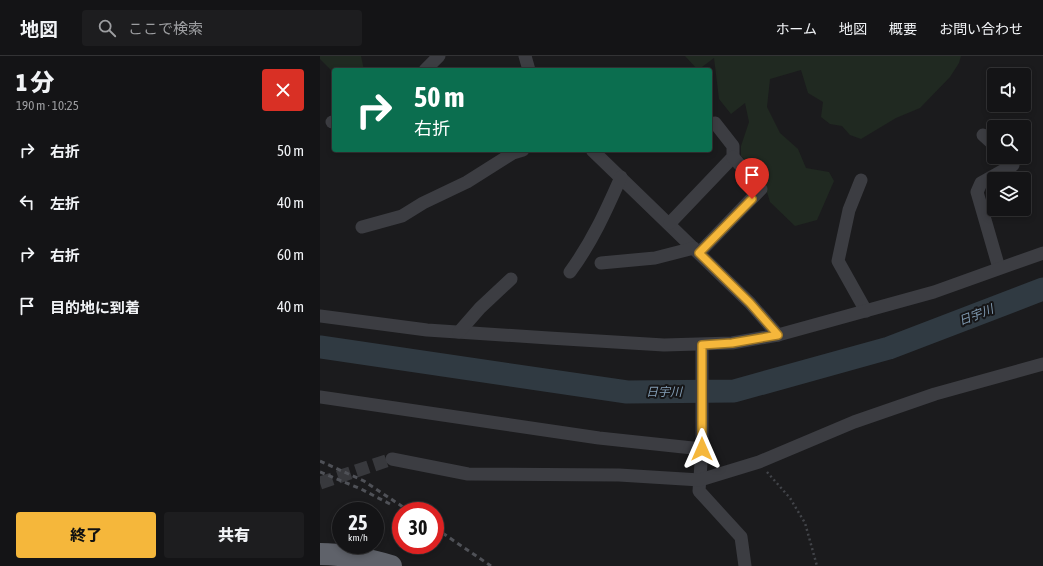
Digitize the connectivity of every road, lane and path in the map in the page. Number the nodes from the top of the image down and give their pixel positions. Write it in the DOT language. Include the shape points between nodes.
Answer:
graph roads {
  1 [pos="439,56"];
  2 [pos="525,56"];
  3 [pos="427,68"];
  4 [pos="528,68"];
  5 [pos="716,123"];
  6 [pos="983,135"];
  7 [pos="987,139"];
  8 [pos="516,152"];
  9 [pos="594,152"];
  10 [pos="733,157"];
  11 [pos="1012,164"];
  12 [pos="621,178"];
  13 [pos="861,180"];
  14 [pos="670,223"];
  15 [pos="362,227"];
  16 [pos="697,251"];
  17 [pos="1043,253"];
  18 [pos="601,263"];
  19 [pos="999,268"];
  20 [pos="570,272"];
  21 [pos="511,279"];
  22 [pos="866,312"];
  23 [pos="320,316"];
  24 [pos="459,332"];
  25 [pos="778,335"];
  26 [pos="702,345"];
  27 [pos="1043,364"];
  28 [pos="320,396"];
  29 [pos="702,449"];
  30 [pos="392,459"];
  31 [pos="759,462"];
  32 [pos="700,480"];
  33 [pos="320,554"];
  34 [pos="391,566"];
  35 [pos="745,566"];
  36 [pos="817,566"];
  1 -- 3 [label="street"];
  2 -- 4 [label="street"];
  5 -- 10 [label="street" via="733,146"];
  6 -- 7 [label="street"];
  8 -- 15 [label="street" via="467,182 402,216"];
  9 -- 12 [label="street"];
  10 -- 14 [label="street"];
  10 -- 16 [label="street" via="761,189"];
  11 -- 19 [label="street" via="981,183 977,192"];
  12 -- 14 [label="street"];
  12 -- 20 [label="street" via="596,232"];
  13 -- 22 [label="street" via="849,210 838,261"];
  14 -- 16 [label="street"];
  16 -- 18 [label="street"];
  16 -- 25 [label="street" via="750,303"];
  17 -- 19 [label="street"];
  19 -- 22 [label="street" via="934,292"];
  21 -- 24 [label="street"];
  22 -- 25 [label="street"];
  23 -- 24 [label="street"];
  24 -- 26 [label="street" via="664,345"];
  25 -- 26 [label="street"];
  26 -- 29 [label="street"];
  27 -- 31 [label="street" via="928,396 854,422"];
  28 -- 29 [label="street" via="599,438"];
  29 -- 32 [label="street"];
  30 -- 32 [label="street" via="468,474 619,475"];
  31 -- 32 [label="street"];
  31 -- 36 [label="path" via="790,498 805,523"];
  32 -- 35 [label="street" via="699,491 741,537"];
  33 -- 34 [label="highway" via="370,559"];
}
